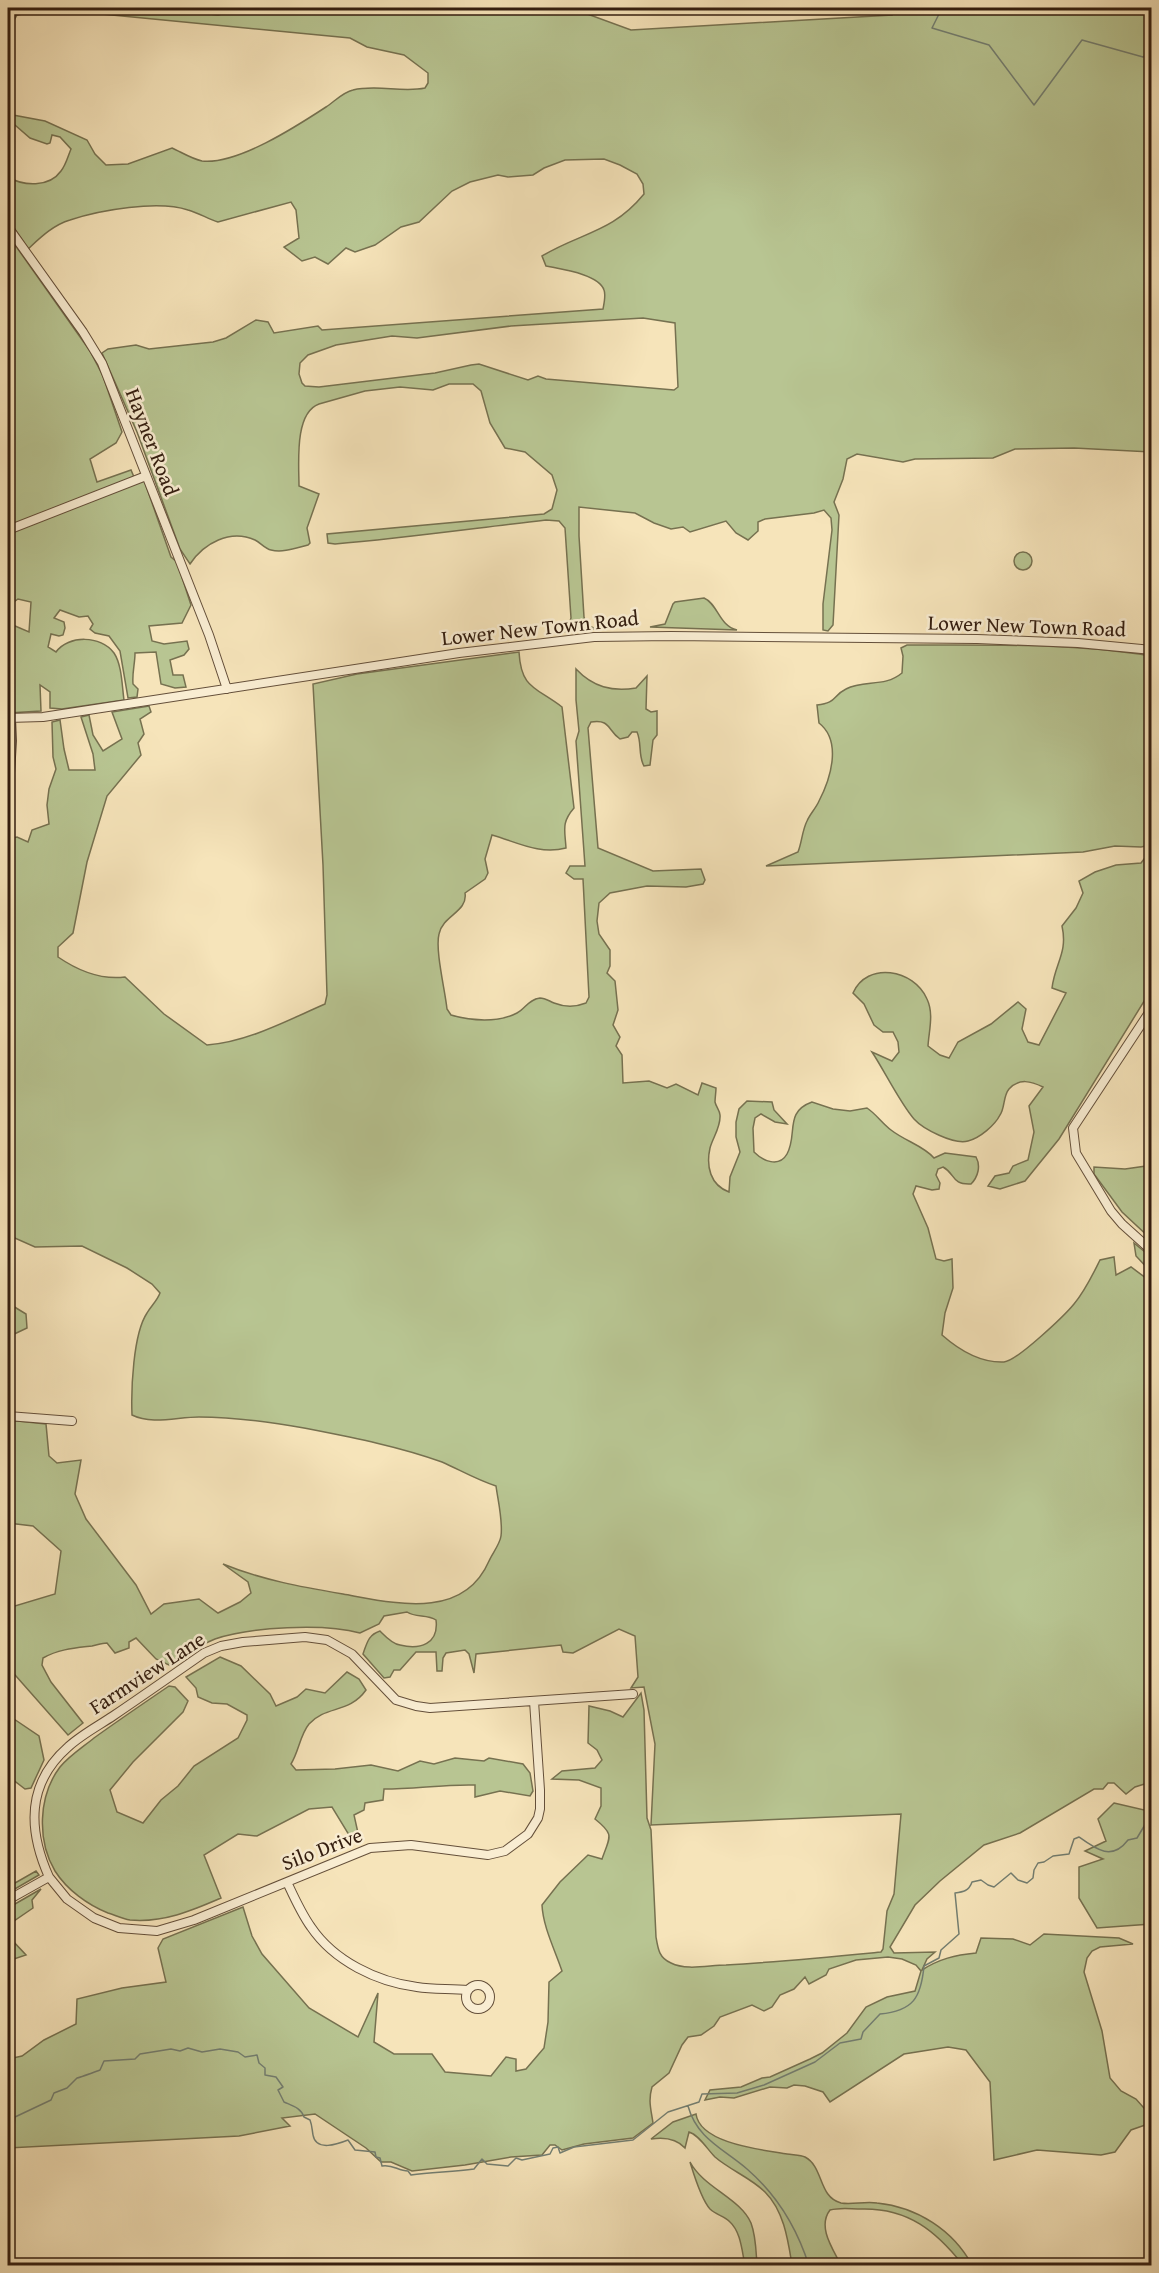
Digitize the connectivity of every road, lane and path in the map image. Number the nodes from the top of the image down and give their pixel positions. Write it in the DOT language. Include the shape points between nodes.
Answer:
graph roads {
  1 [pos="8,227"];
  2 [pos="146,476"];
  3 [pos="8,530"];
  4 [pos="1152,650"];
  5 [pos="227,689"];
  6 [pos="9,718"];
  7 [pos="8,805"];
  8 [pos="1152,1008"];
  9 [pos="1152,1251"];
  10 [pos="8,1416"];
  11 [pos="72,1421"];
  12 [pos="633,1694"];
  13 [pos="534,1701"];
  14 [pos="49,1877"];
  15 [pos="287,1881"];
  16 [pos="8,1900"];
  17 [pos="468,1990"];
  1 -- 2 [label="street, Hayner Road" via="102,363"];
  2 -- 3 [label="street"];
  2 -- 5 [label="street, Hayner Road"];
  4 -- 5 [label="street, Lower New Town Road" via="977,639 594,637 459,653"];
  5 -- 6 [label="street, Lower New Town Road" via="43,717"];
  6 -- 7 [label="street" via="12,741"];
  8 -- 9 [label="street" via="1073,1128 1076,1153 1111,1211"];
  10 -- 11 [label="street"];
  12 -- 13 [label="street, Farmview Lane"];
  13 -- 14 [label="street, Farmview Lane" via="416,1706 396,1700 352,1654 327,1640 305,1637 220,1646 69,1746 46,1772 36,1797 34,1819"];
  13 -- 15 [label="street, Silo Drive" via="540,1809 528,1834 514,1847 488,1855 411,1845 383,1846"];
  14 -- 15 [label="street, Silo Drive" via="68,1899 94,1918 118,1928 144,1931 195,1920"];
  14 -- 16 [label="street"];
  15 -- 17 [label="street" via="312,1928 331,1949 354,1965 401,1984"];
}
